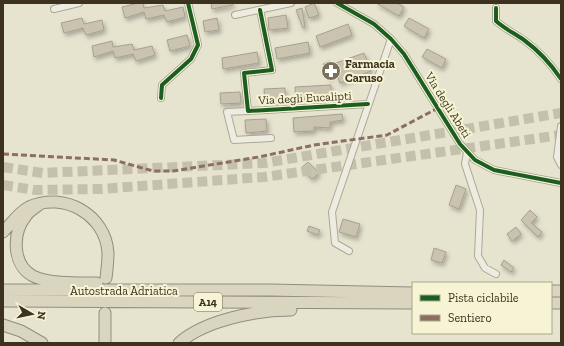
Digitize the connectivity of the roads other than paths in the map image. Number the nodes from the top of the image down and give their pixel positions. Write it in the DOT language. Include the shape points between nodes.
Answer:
graph roads {
  1 [pos="79,3"];
  2 [pos="188,3"];
  3 [pos="291,3"];
  4 [pos="337,3"];
  5 [pos="496,8"];
  6 [pos="54,9"];
  7 [pos="260,10"];
  8 [pos="235,15"];
  9 [pos="392,39"];
  10 [pos="561,79"];
  11 [pos="160,98"];
  12 [pos="368,104"];
  13 [pos="248,111"];
  14 [pos="561,126"];
  15 [pos="271,138"];
  16 [pos="467,152"];
  17 [pos="561,165"];
  18 [pos="561,184"];
  19 [pos="40,204"];
  20 [pos="3,232"];
  21 [pos="349,251"];
  22 [pos="496,274"];
  23 [pos="106,278"];
  24 [pos="3,290"];
  25 [pos="270,290"];
  26 [pos="412,293"];
  27 [pos="3,301"];
  28 [pos="412,303"];
  29 [pos="412,307"];
  30 [pos="105,313"];
  31 [pos="3,325"];
  32 [pos="42,343"];
  33 [pos="105,343"];
  34 [pos="178,343"];
  1 -- 6 [label="street"];
  2 -- 11 [label="street" via="198,44 191,59 162,85"];
  3 -- 7 [label="street"];
  4 -- 9 [label="street, Via degli Abeti" via="374,24"];
  5 -- 10 [label="street" via="496,21 542,54"];
  7 -- 8 [label="street"];
  7 -- 13 [label="street, Via degli Eucalipti" via="272,70 244,73"];
  9 -- 12 [label="street, Via degli Eucalipti"];
  9 -- 16 [label="street, Via degli Abeti"];
  12 -- 13 [label="street, Via degli Eucalipti"];
  12 -- 21 [label="street, Via degli Eucalipti" via="332,212 335,243"];
  13 -- 15 [label="street, Via degli Eucalipti" via="227,112 234,140"];
  14 -- 17 [label="street" via="556,157"];
  16 -- 18 [label="street, Via degli Abeti" via="494,170"];
  16 -- 22 [label="street" via="465,164 480,210 478,256 485,268"];
  19 -- 20 [label="highway" via="29,207 19,214"];
  19 -- 23 [label="highway" via="71,204 81,209 96,224 108,253"];
  19 -- 25 [label="highway" via="26,215 19,227 16,241 22,267 33,276 83,283 193,285"];
  24 -- 25 [label="highway, Autostrada Adriatica / A14"];
  25 -- 26 [label="highway, Autostrada Adriatica / A14"];
  27 -- 28 [label="highway, Autostrada Adriatica / A14"];
  29 -- 34 [label="highway" via="277,310 205,327"];
  30 -- 33 [label="highway"];
  31 -- 32 [label="highway" via="21,331"];
}
